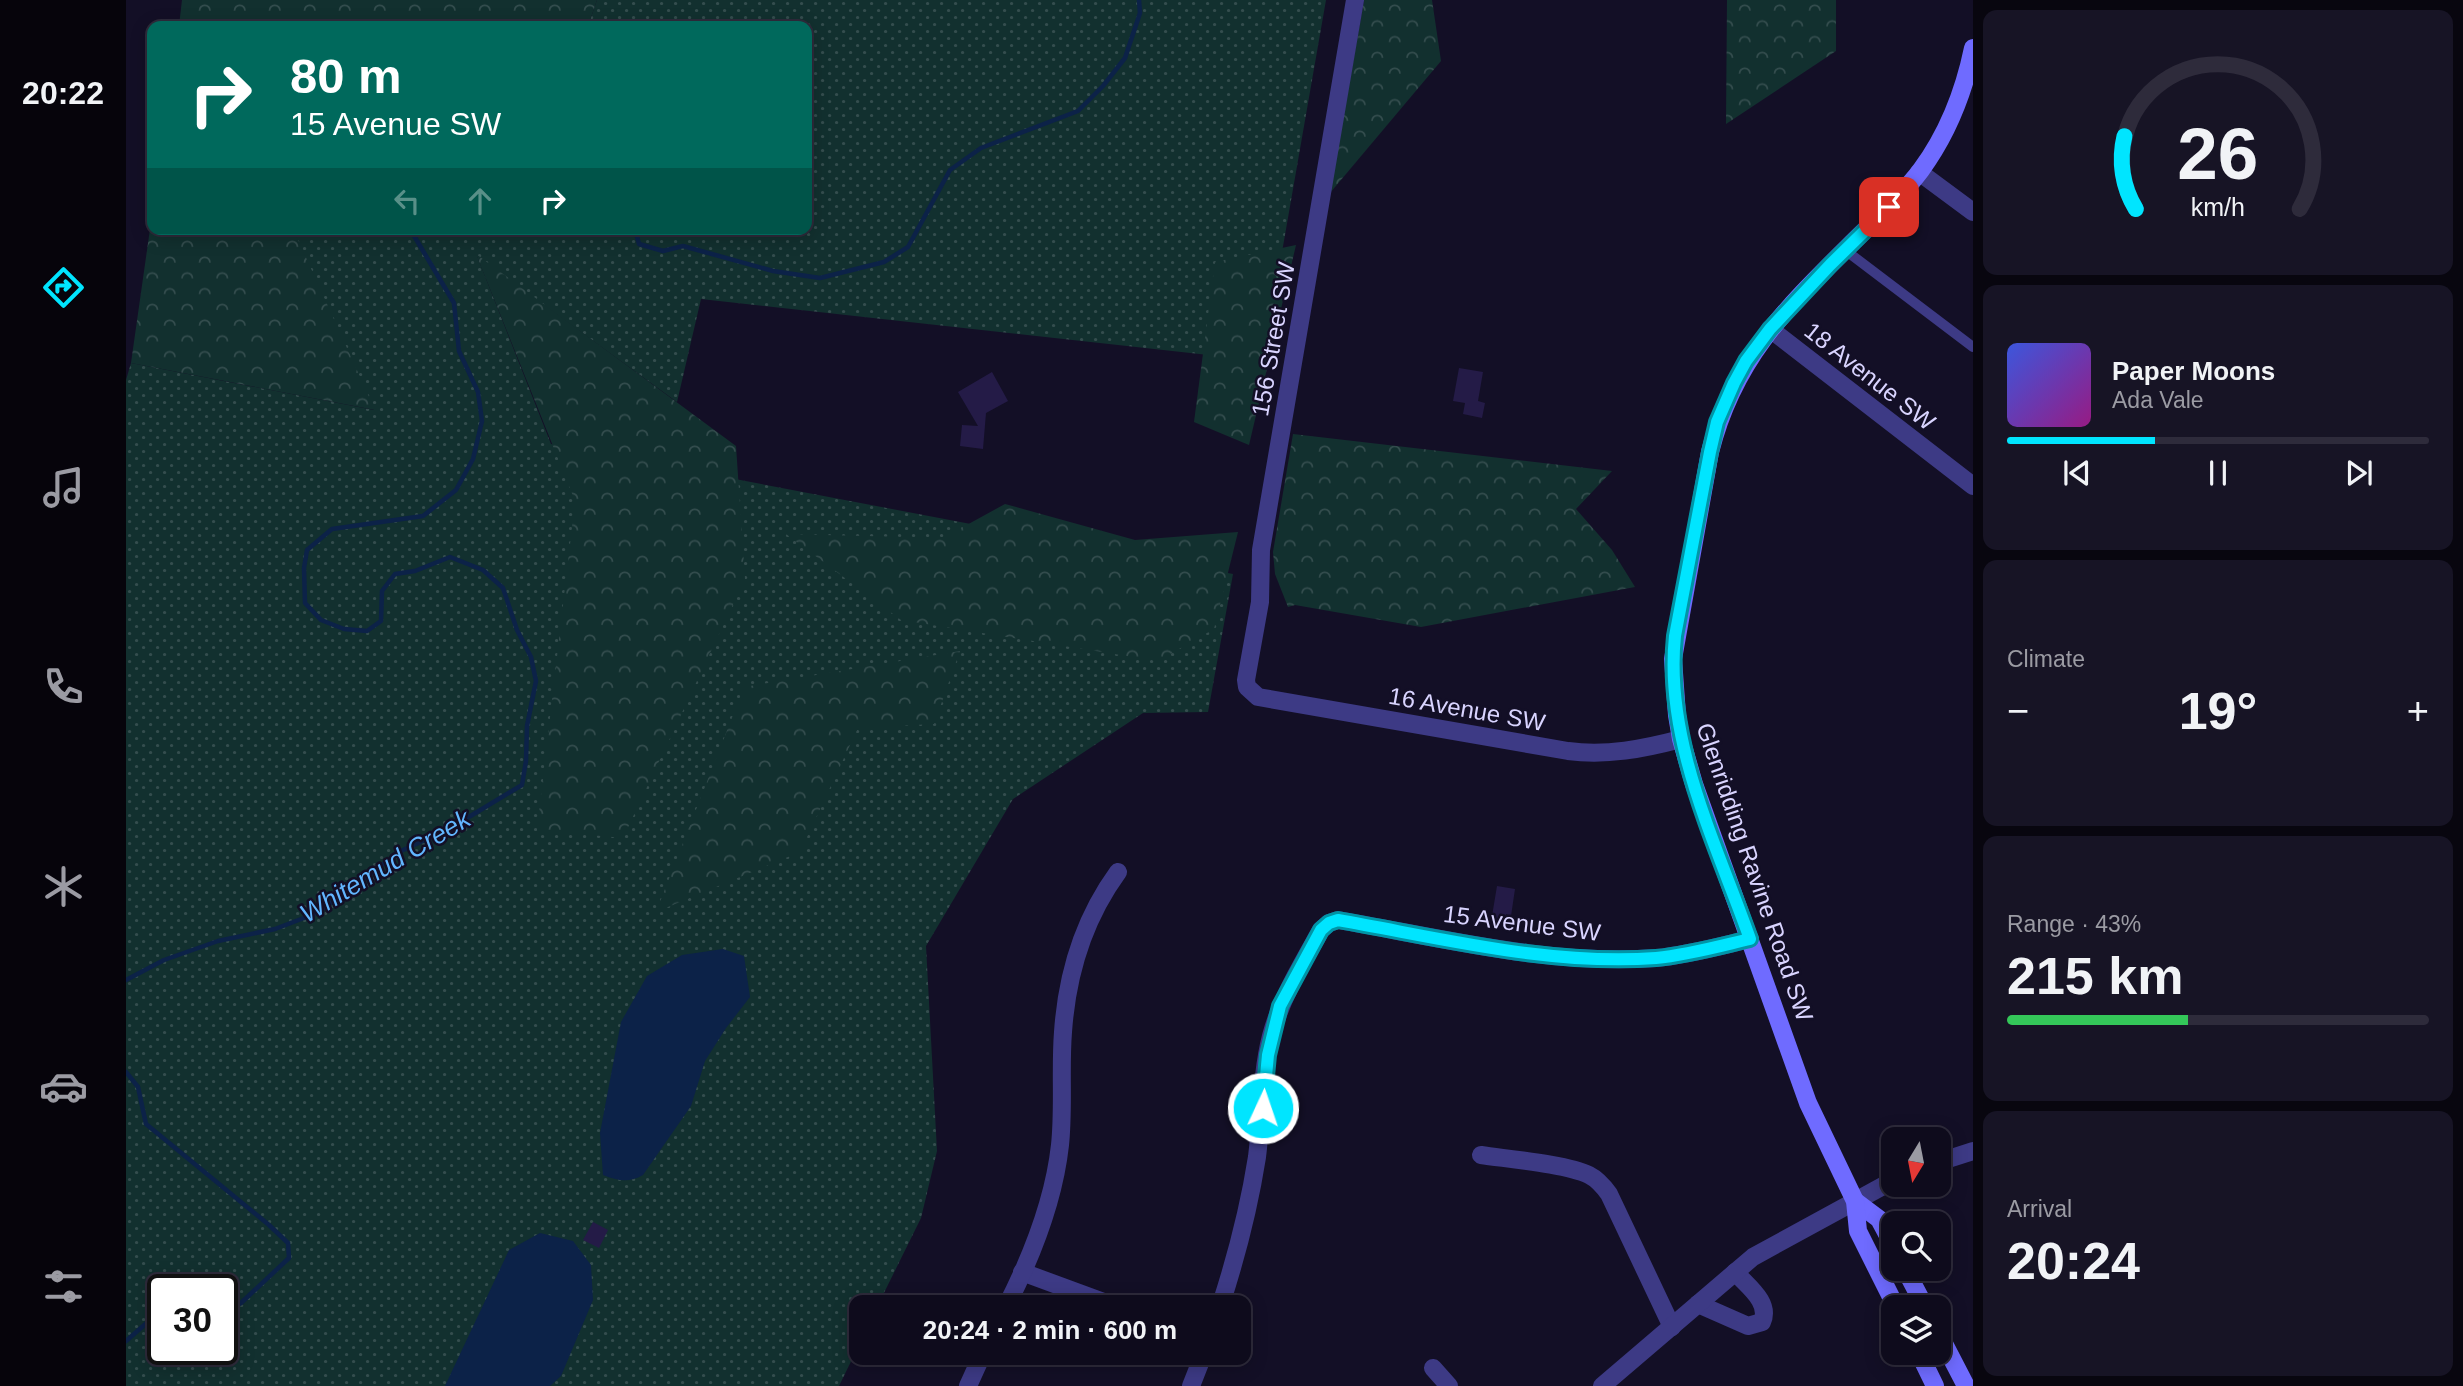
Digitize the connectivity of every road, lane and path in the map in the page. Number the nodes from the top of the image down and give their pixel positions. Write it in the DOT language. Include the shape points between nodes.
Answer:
graph roads {
  1 [pos="1355,0"];
  2 [pos="1973,48"];
  3 [pos="1919,172"];
  4 [pos="1973,212"];
  5 [pos="1845,250"];
  6 [pos="1770,329"];
  7 [pos="1973,347"];
  8 [pos="1973,486"];
  9 [pos="1247,687"];
  10 [pos="1681,739"];
  11 [pos="1118,872"];
  12 [pos="1750,939"];
  13 [pos="1973,1151"];
  14 [pos="1481,1155"];
  15 [pos="1951,1157"];
  16 [pos="1881,1187"];
  17 [pos="1855,1200"];
  18 [pos="1881,1223"];
  19 [pos="1022,1272"];
  20 [pos="1735,1272"];
  21 [pos="1011,1295"];
  22 [pos="1084,1295"];
  23 [pos="1224,1295"];
  24 [pos="1890,1295"];
  25 [pos="1698,1304"];
  26 [pos="1672,1327"];
  27 [pos="1951,1357"];
  28 [pos="978,1365"];
  29 [pos="1199,1365"];
  30 [pos="1925,1365"];
  31 [pos="1433,1368"];
  32 [pos="1964,1382"];
  33 [pos="968,1386"];
  34 [pos="1191,1386"];
  35 [pos="1449,1386"];
  36 [pos="1602,1386"];
  37 [pos="1935,1386"];
  1 -- 9 [label="street, 156 Street SW" via="1261,550 1260,603"];
  2 -- 3 [label="street, Glenridding Ravine Road SW" via="1959,103"];
  3 -- 4 [label="street"];
  3 -- 5 [label="street, Glenridding Ravine Road SW"];
  5 -- 6 [label="street, Glenridding Ravine Road SW"];
  5 -- 7 [label="lane"];
  6 -- 8 [label="street, 18 Avenue SW"];
  6 -- 10 [label="street, Glenridding Ravine Road SW" via="1734,383 1710,452 1673,659"];
  9 -- 10 [label="street, 16 Avenue SW" via="1258,696 1587,754"];
  10 -- 12 [label="street, Glenridding Ravine Road SW"];
  11 -- 19 [label="street" via="1093,911 1074,963 1062,1034 1060,1148"];
  12 -- 17 [label="street, Glenridding Ravine Road SW" via="1808,1103"];
  12 -- 23 [label="street, 15 Avenue SW" via="1658,958 1589,959 1338,920 1329,923 1280,1006 1270,1038 1256,1159"];
  13 -- 15 [label="street"];
  14 -- 26 [label="street" via="1574,1170 1600,1184 1609,1194"];
  16 -- 17 [label="street"];
  17 -- 18 [label="street"];
  17 -- 20 [label="street" via="1771,1245"];
  17 -- 24 [label="street" via="1858,1231"];
  19 -- 21 [label="street"];
  19 -- 22 [label="street"];
  20 -- 25 [label="street"];
  20 -- 25 [label="street" via="1762,1301 1762,1322 1748,1325"];
  25 -- 26 [label="street"];
  26 -- 36 [label="street"];
  27 -- 32 [label="street"];
  28 -- 33 [label="street"];
  29 -- 34 [label="street"];
  30 -- 37 [label="street"];
  31 -- 35 [label="street"];
}
